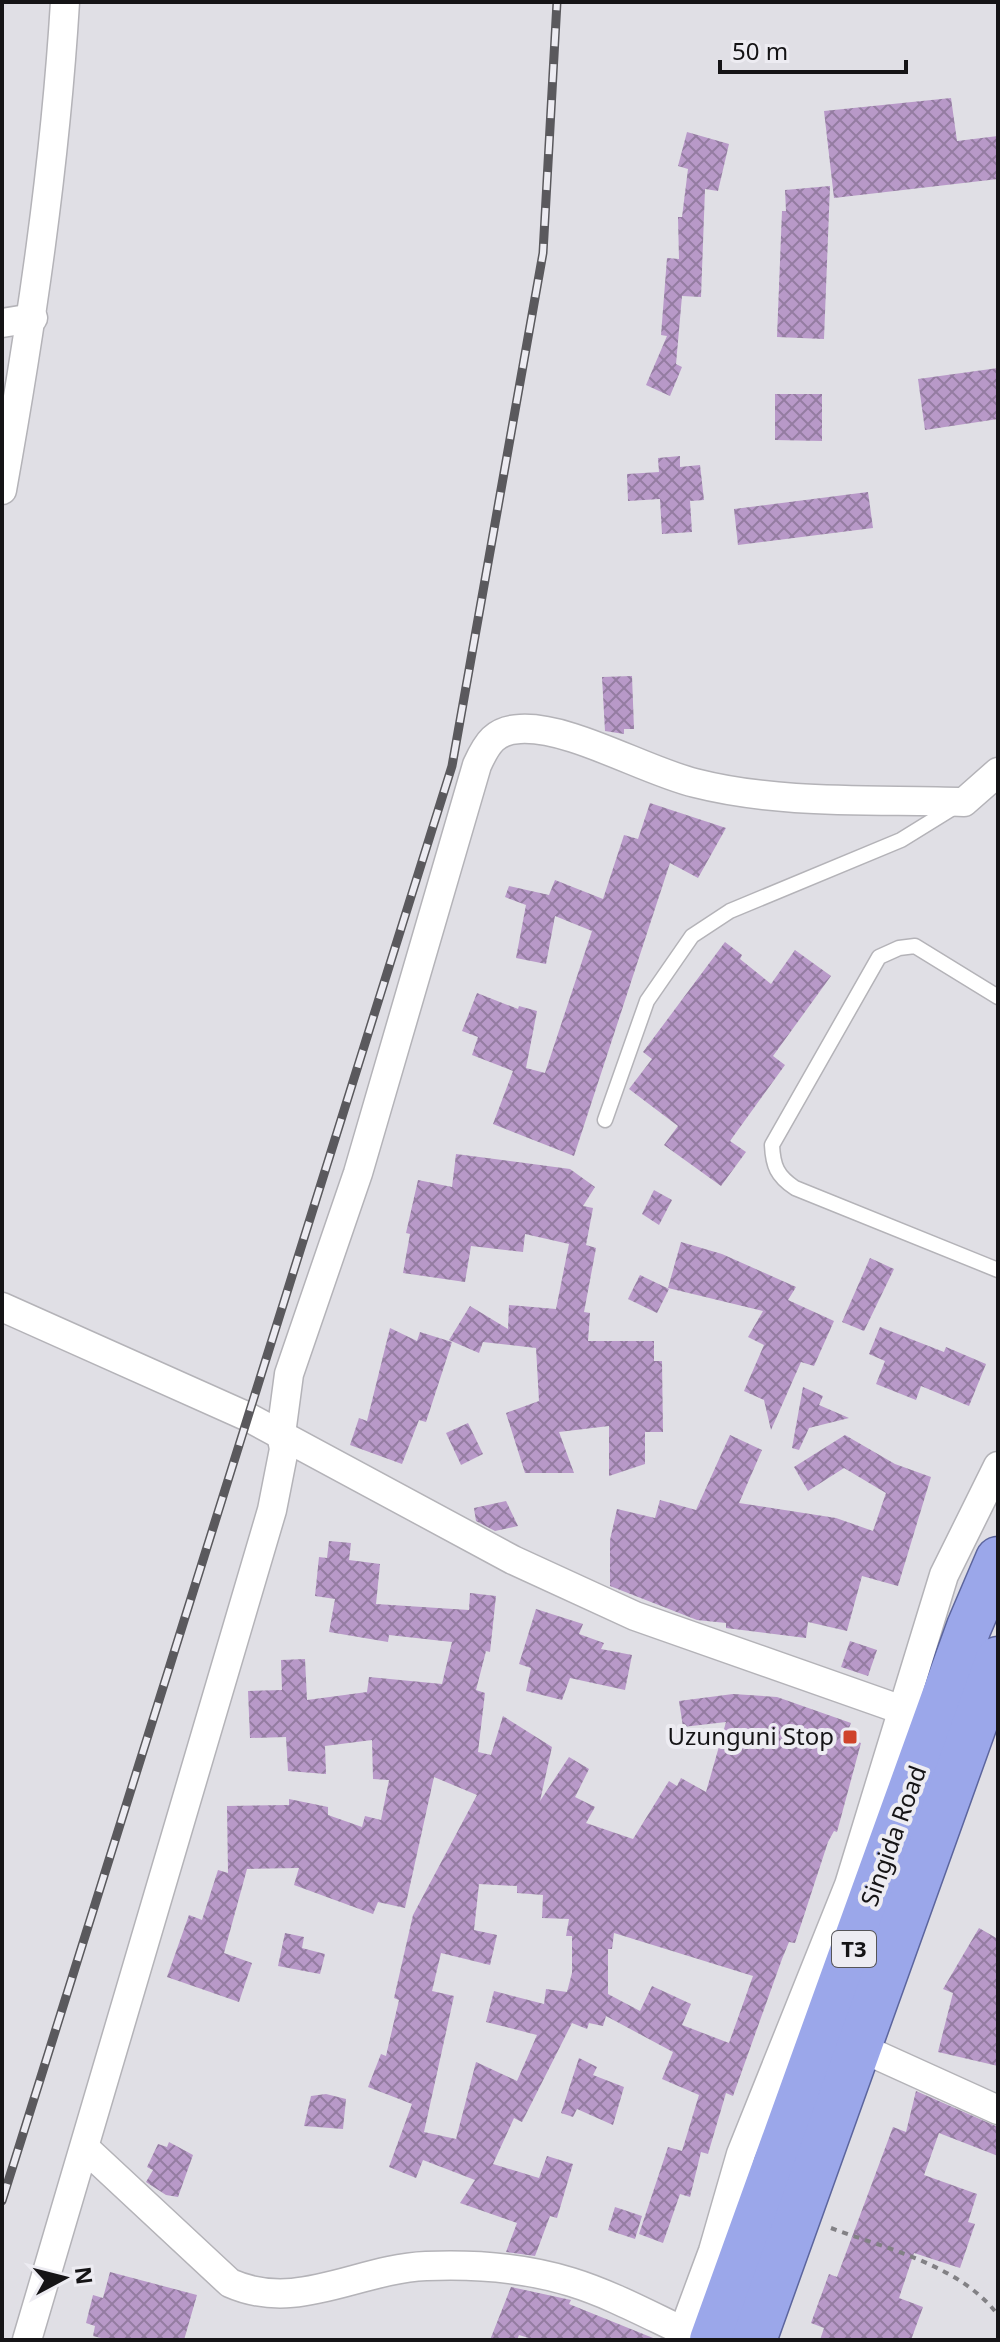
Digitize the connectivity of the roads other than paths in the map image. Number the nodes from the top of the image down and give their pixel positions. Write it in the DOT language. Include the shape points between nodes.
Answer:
graph roads {
  1 [pos="65,2"];
  2 [pos="33,318"];
  3 [pos="2,323"];
  4 [pos="2,490"];
  5 [pos="998,772"];
  6 [pos="964,802"];
  7 [pos="998,997"];
  8 [pos="605,1120"];
  9 [pos="998,1270"];
  10 [pos="2,1307"];
  11 [pos="281,1434"];
  12 [pos="998,1466"];
  13 [pos="998,1559"];
  14 [pos="998,1659"];
  15 [pos="905,1711"];
  16 [pos="859,2047"];
  17 [pos="998,2110"];
  18 [pos="85,2148"];
  19 [pos="692,2337"];
  20 [pos="27,2340"];
  21 [pos="754,2340"];
  1 -- 2 [label="street"];
  2 -- 3 [label="street"];
  2 -- 4 [label="street"];
  5 -- 6 [label="street"];
  6 -- 8 [label="lane" via="901,840 730,911 692,936 647,1001"];
  6 -- 11 [label="street" via="746,794 693,783 541,731 500,733 487,742 358,1173 289,1374"];
  7 -- 9 [label="lane" via="915,946 879,957 772,1145 773,1164 795,1188"];
  10 -- 11 [label="street"];
  11 -- 15 [label="street" via="513,1560 635,1616"];
  11 -- 18 [label="street" via="284,1449 272,1510"];
  12 -- 15 [label="street" via="944,1575"];
  13 -- 19 [label="highway, Singida Road / T3"];
  14 -- 16 [label="highway, Singida Road / T3"];
  15 -- 19 [label="street" via="849,1885 741,2154"];
  16 -- 17 [label="street"];
  16 -- 21 [label="highway, Singida Road / T3"];
  18 -- 19 [label="street" via="230,2283 252,2292 285,2295 385,2272 468,2266 573,2282"];
  18 -- 20 [label="street"];
}
